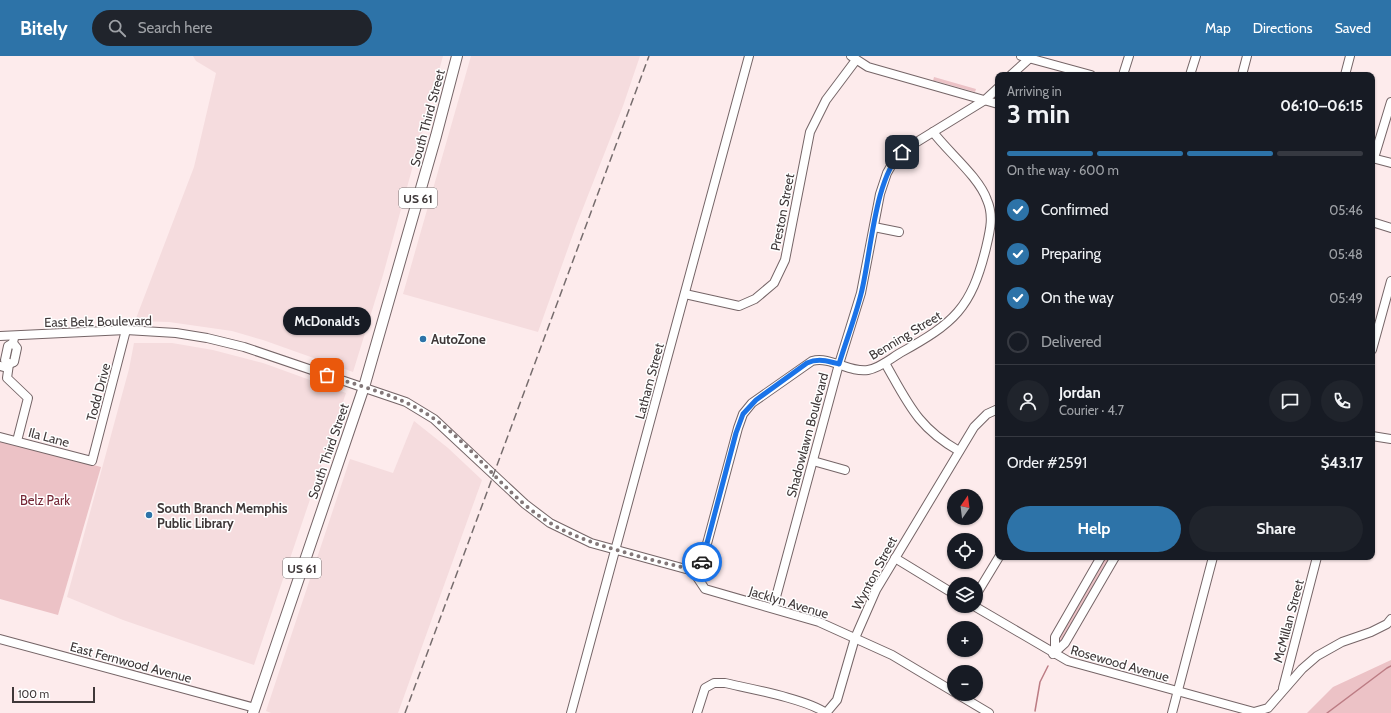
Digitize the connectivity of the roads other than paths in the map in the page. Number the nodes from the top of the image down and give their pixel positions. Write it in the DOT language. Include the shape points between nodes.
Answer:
graph roads {
  1 [pos="457,56"];
  2 [pos="749,56"];
  3 [pos="1021,56"];
  4 [pos="1129,56"];
  5 [pos="1196,56"];
  6 [pos="1247,56"];
  7 [pos="1350,56"];
  8 [pos="1031,57"];
  9 [pos="853,58"];
  10 [pos="1014,72"];
  11 [pos="1081,72"];
  12 [pos="1124,72"];
  13 [pos="1191,72"];
  14 [pos="1243,72"];
  15 [pos="1346,72"];
  16 [pos="995,91"];
  17 [pos="985,100"];
  18 [pos="1391,102"];
  19 [pos="995,103"];
  20 [pos="933,132"];
  21 [pos="1375,152"];
  22 [pos="1375,159"];
  23 [pos="1391,163"];
  24 [pos="1375,223"];
  25 [pos="874,227"];
  26 [pos="1391,228"];
  27 [pos="899,232"];
  28 [pos="1391,281"];
  29 [pos="685,294"];
  30 [pos="126,330"];
  31 [pos="0,336"];
  32 [pos="14,339"];
  33 [pos="1375,339"];
  34 [pos="885,363"];
  35 [pos="839,364"];
  36 [pos="5,366"];
  37 [pos="364,387"];
  38 [pos="995,411"];
  39 [pos="1375,436"];
  40 [pos="0,437"];
  41 [pos="1391,439"];
  42 [pos="17,441"];
  43 [pos="959,451"];
  44 [pos="92,460"];
  45 [pos="813,461"];
  46 [pos="845,470"];
  47 [pos="615,550"];
  48 [pos="895,558"];
  49 [pos="997,560"];
  50 [pos="1099,560"];
  51 [pos="1113,560"];
  52 [pos="1212,560"];
  53 [pos="1316,560"];
  54 [pos="696,573"];
  55 [pos="983,583"];
  56 [pos="947,590"];
  57 [pos="773,608"];
  58 [pos="983,611"];
  59 [pos="1391,619"];
  60 [pos="0,638"];
  61 [pos="855,638"];
  62 [pos="1054,652"];
  63 [pos="947,688"];
  64 [pos="1282,691"];
  65 [pos="1177,692"];
  66 [pos="969,701"];
  67 [pos="254,710"];
  68 [pos="571,713"];
  69 [pos="697,713"];
  70 [pos="826,713"];
  71 [pos="989,713"];
  72 [pos="1172,713"];
  1 -- 37 [label="main road, South Third Street / US 61"];
  2 -- 29 [label="street, Latham Street"];
  3 -- 8 [label="street"];
  4 -- 12 [label="street"];
  5 -- 13 [label="street"];
  6 -- 14 [label="street"];
  7 -- 15 [label="street"];
  8 -- 10 [label="street"];
  8 -- 11 [label="street"];
  9 -- 17 [label="street" via="868,68"];
  9 -- 29 [label="street, Preston Street" via="826,100 810,132 785,260 774,283 755,299 739,306"];
  16 -- 17 [label="street, Shadowlawn Boulevard"];
  17 -- 19 [label="street"];
  17 -- 20 [label="street, Shadowlawn Boulevard"];
  18 -- 21 [label="street"];
  20 -- 25 [label="street, Shadowlawn Boulevard" via="907,148 892,164 882,185"];
  20 -- 34 [label="street, Benning Street" via="982,189 990,210 990,229 978,280 958,314 941,329"];
  22 -- 23 [label="street"];
  24 -- 26 [label="street"];
  25 -- 27 [label="street"];
  25 -- 35 [label="street, Shadowlawn Boulevard" via="861,293"];
  28 -- 33 [label="street"];
  29 -- 47 [label="street, Latham Street"];
  30 -- 32 [label="street, East Belz Boulevard"];
  30 -- 37 [label="street, East Belz Boulevard" via="176,333 237,345"];
  30 -- 44 [label="street, Todd Drive"];
  31 -- 32 [label="street, East Belz Boulevard"];
  32 -- 36 [label="street" via="17,348 14,362"];
  34 -- 35 [label="street, Benning Street" via="865,370"];
  34 -- 43 [label="street" via="920,421 934,435"];
  35 -- 45 [label="street, Shadowlawn Boulevard"];
  35 -- 54 [label="street, Benning Street" via="823,360 807,363 746,410 738,428"];
  36 -- 42 [label="street" via="7,378 28,398"];
  37 -- 47 [label="street, East Belz Boulevard" via="406,402 434,418 525,504 550,523 579,538"];
  37 -- 67 [label="main road, South Third Street / US 61"];
  38 -- 43 [label="street, Wynton Street" via="974,427"];
  39 -- 41 [label="street"];
  40 -- 42 [label="street, Ila Lane"];
  42 -- 44 [label="street, Ila Lane"];
  43 -- 48 [label="street, Wynton Street"];
  45 -- 46 [label="street"];
  45 -- 57 [label="street, Shadowlawn Boulevard"];
  47 -- 54 [label="street"];
  47 -- 68 [label="street, Latham Street"];
  48 -- 56 [label="street"];
  48 -- 61 [label="street, Wynton Street" via="874,592"];
  49 -- 55 [label="street"];
  50 -- 62 [label="street" via="1055,637"];
  51 -- 62 [label="street" via="1065,643"];
  52 -- 65 [label="street"];
  53 -- 64 [label="street, McMillan Street"];
  54 -- 57 [label="street, Jacklyn Avenue" via="705,589"];
  57 -- 61 [label="street, Jacklyn Avenue" via="818,622"];
  58 -- 62 [label="street, Rosewood Avenue"];
  59 -- 64 [label="street, Rosewood Avenue" via="1387,624 1371,632 1342,642 1317,656"];
  60 -- 67 [label="street, East Fernwood Avenue"];
  61 -- 63 [label="street, Jacklyn Avenue" via="892,655"];
  61 -- 70 [label="street, Wynton Street" via="837,700"];
  62 -- 65 [label="street, Rosewood Avenue" via="1073,662"];
  64 -- 65 [label="street, Rosewood Avenue" via="1268,708 1254,712"];
  65 -- 72 [label="street"];
  66 -- 71 [label="street"];
  69 -- 70 [label="street" via="705,688 714,683 725,682 797,701"];
}
